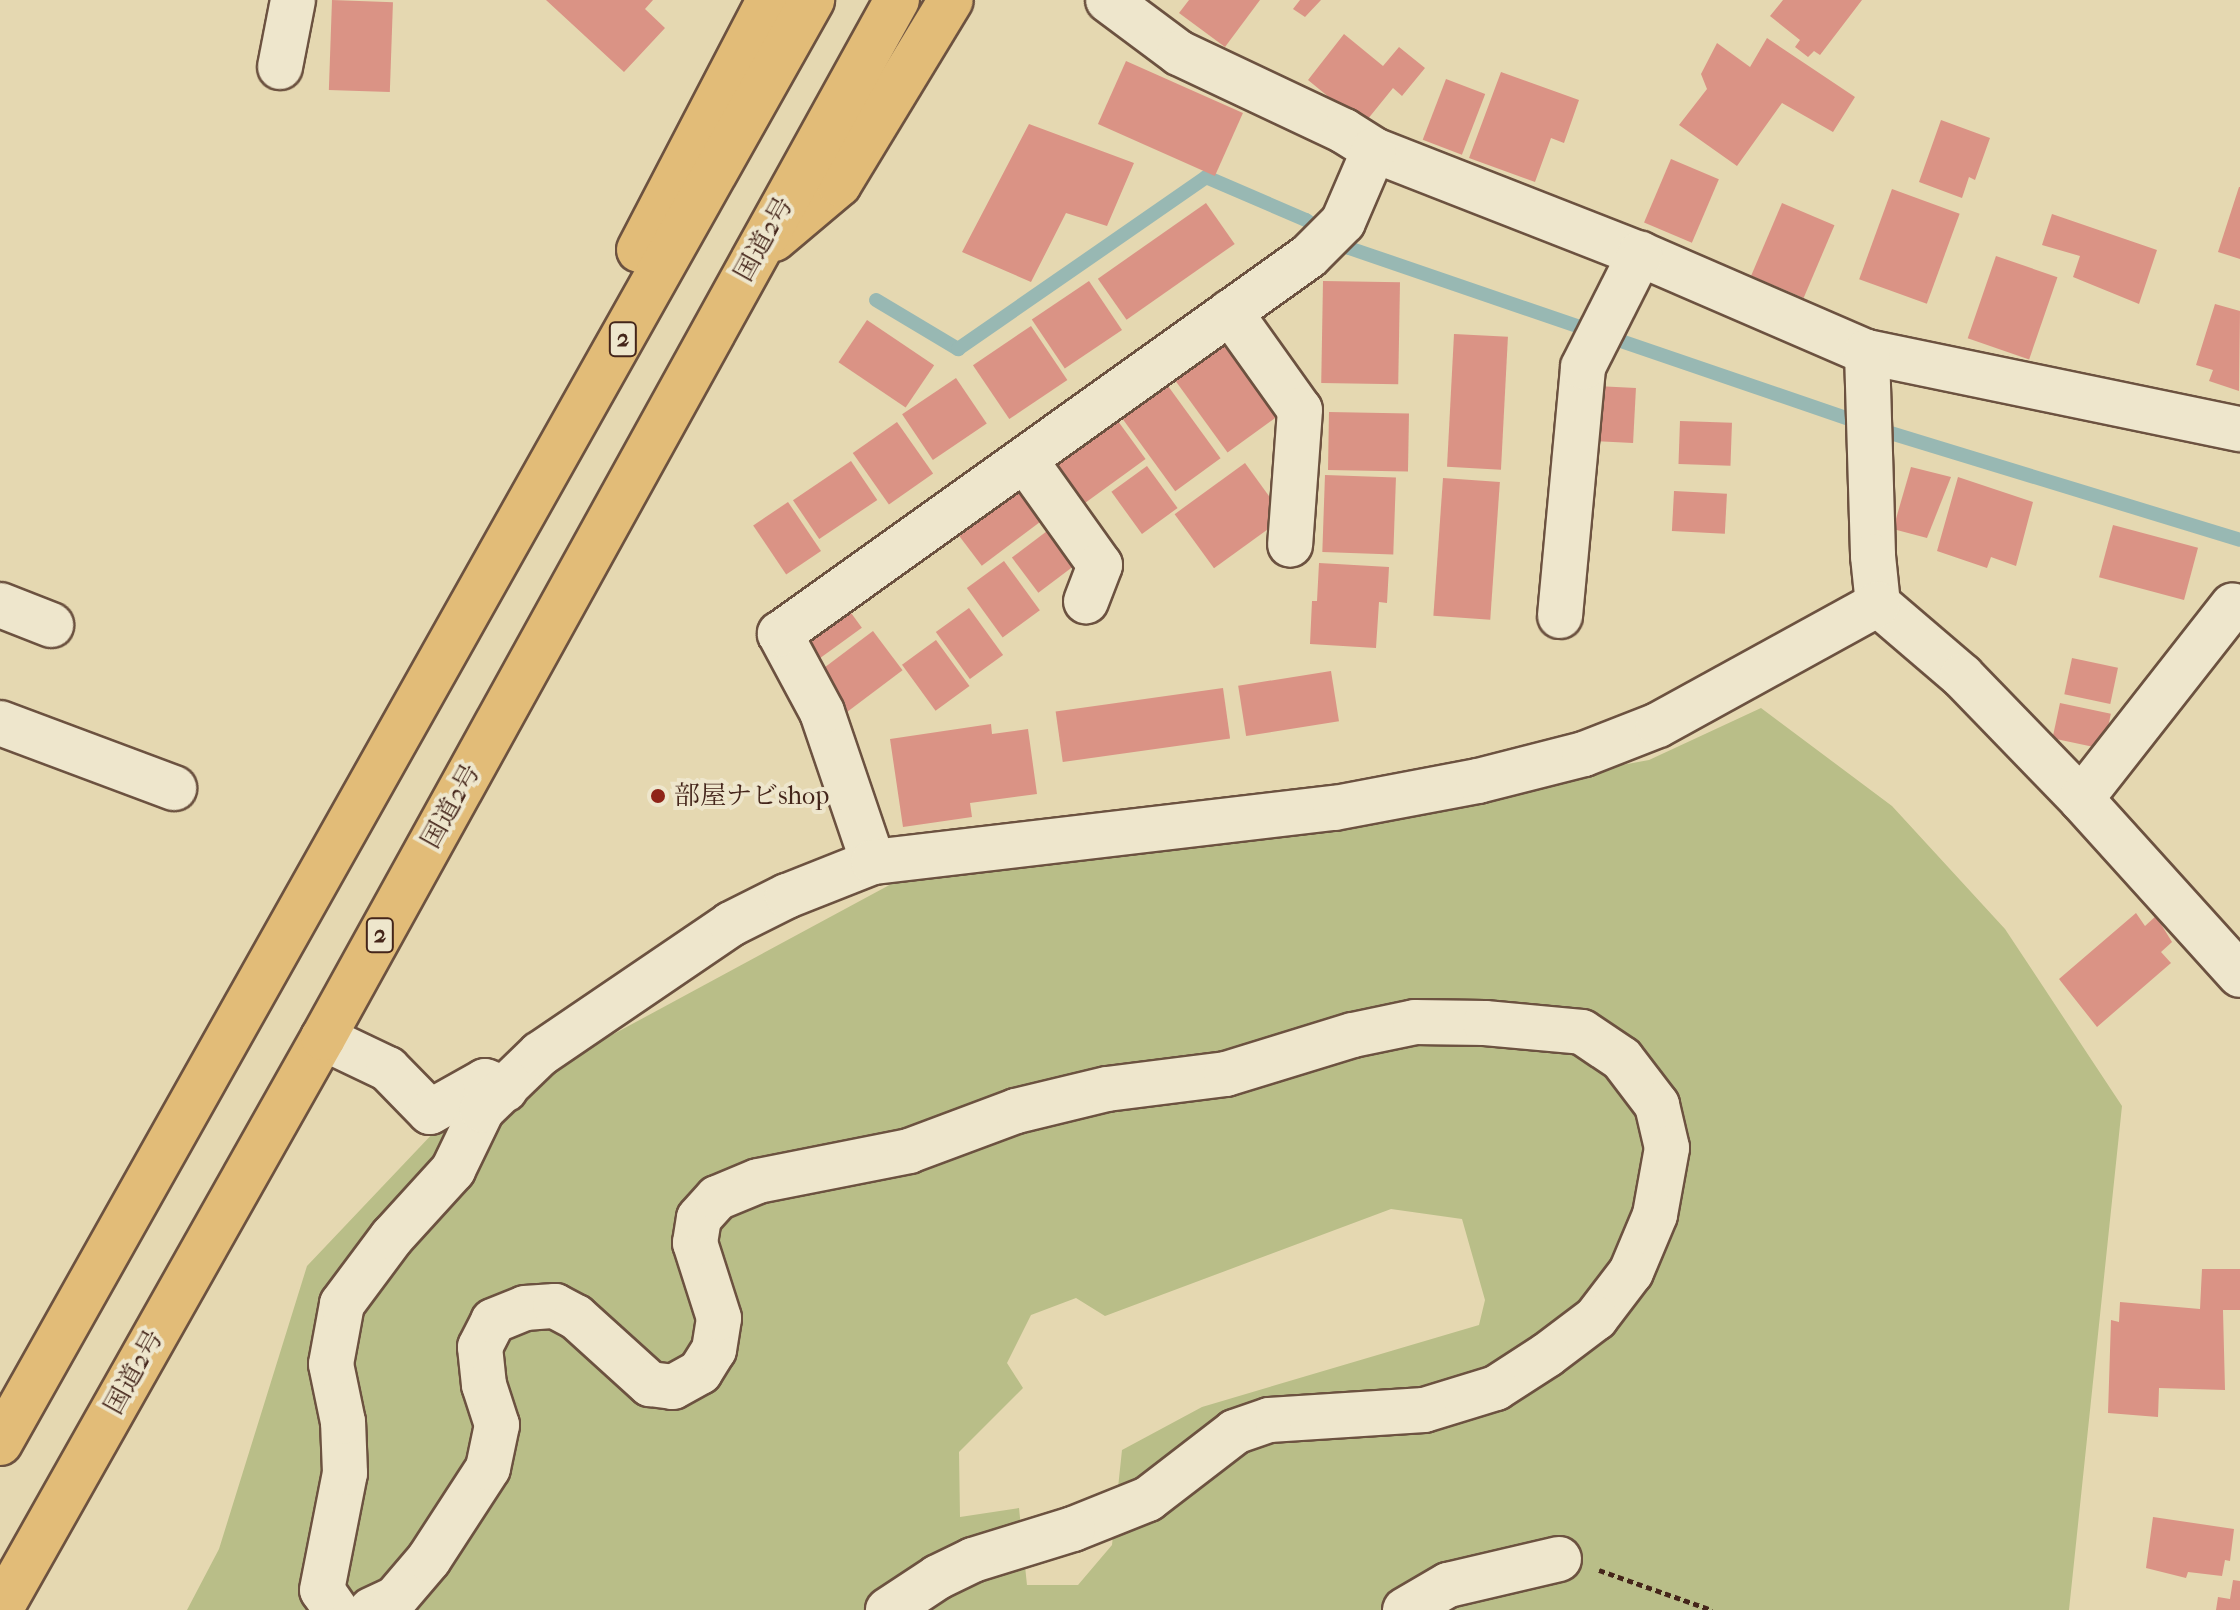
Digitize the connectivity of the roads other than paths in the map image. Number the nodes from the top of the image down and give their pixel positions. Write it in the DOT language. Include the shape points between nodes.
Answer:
graph roads {
  1 [pos="293,0"];
  2 [pos="769,0"];
  3 [pos="812,0"];
  4 [pos="897,0"];
  5 [pos="951,0"];
  6 [pos="1108,0"];
  7 [pos="280,67"];
  8 [pos="1374,150"];
  9 [pos="1640,254"];
  10 [pos="754,256"];
  11 [pos="1230,312"];
  12 [pos="1867,352"];
  13 [pos="2240,429"];
  14 [pos="1025,460"];
  15 [pos="1290,545"];
  16 [pos="1086,601"];
  17 [pos="1878,604"];
  18 [pos="0,605"];
  19 [pos="2233,605"];
  20 [pos="1560,616"];
  21 [pos="51,625"];
  22 [pos="434,678"];
  23 [pos="0,723"];
  24 [pos="174,788"];
  25 [pos="2081,799"];
  26 [pos="873,862"];
  27 [pos="2240,975"];
  28 [pos="323,1038"];
  29 [pos="505,1089"];
  30 [pos="0,1443"];
  31 [pos="1559,1559"];
  32 [pos="0,1610"];
  33 [pos="336,1610"];
  34 [pos="371,1610"];
  35 [pos="888,1610"];
  36 [pos="1405,1610"];
  1 -- 7 [label="street"];
  2 -- 22 [label="highway" via="601,326"];
  3 -- 22 [label="highway, 2"];
  4 -- 10 [label="highway, 国道2号 / 2"];
  5 -- 10 [label="highway" via="839,184"];
  6 -- 8 [label="street" via="1179,53"];
  8 -- 9 [label="street"];
  8 -- 11 [label="street" via="1343,222"];
  9 -- 12 [label="street"];
  9 -- 20 [label="street" via="1583,367"];
  10 -- 28 [label="highway, 国道2号 / 2"];
  11 -- 14 [label="street"];
  11 -- 15 [label="street" via="1300,410"];
  12 -- 13 [label="street"];
  12 -- 17 [label="street"];
  14 -- 16 [label="street" via="1100,565"];
  14 -- 26 [label="street" via="780,634 822,712"];
  17 -- 25 [label="street" via="1962,676"];
  17 -- 26 [label="street" via="1658,725 1584,754 1335,808"];
  18 -- 21 [label="street"];
  19 -- 25 [label="street"];
  22 -- 30 [label="highway, 2"];
  23 -- 24 [label="street"];
  25 -- 27 [label="street"];
  26 -- 29 [label="street" via="731,924 540,1054"];
  28 -- 29 [label="street" via="388,1069 430,1112 485,1081"];
  28 -- 32 [label="highway, 国道2号 / 2"];
  29 -- 33 [label="street" via="482,1110 453,1170 392,1237 342,1304 331,1364 343,1422 345,1473 322,1590"];
  31 -- 36 [label="street" via="1448,1585"];
  34 -- 35 [label="street" via="395,1599 429,1559 488,1468 497,1425 484,1385 480,1347 493,1321 525,1308 555,1306 576,1317 650,1384 673,1387 700,1372 714,1350 719,1318 695,1243 699,1218 717,1198 758,1181 909,1151 1016,1111 1107,1089 1226,1074 1415,1022 1582,1032 1622,1059 1657,1105 1667,1148 1655,1215 1631,1272 1596,1318 1547,1355 1496,1388 1424,1410 1269,1420 1235,1432 1148,1499 973,1560"];
}
